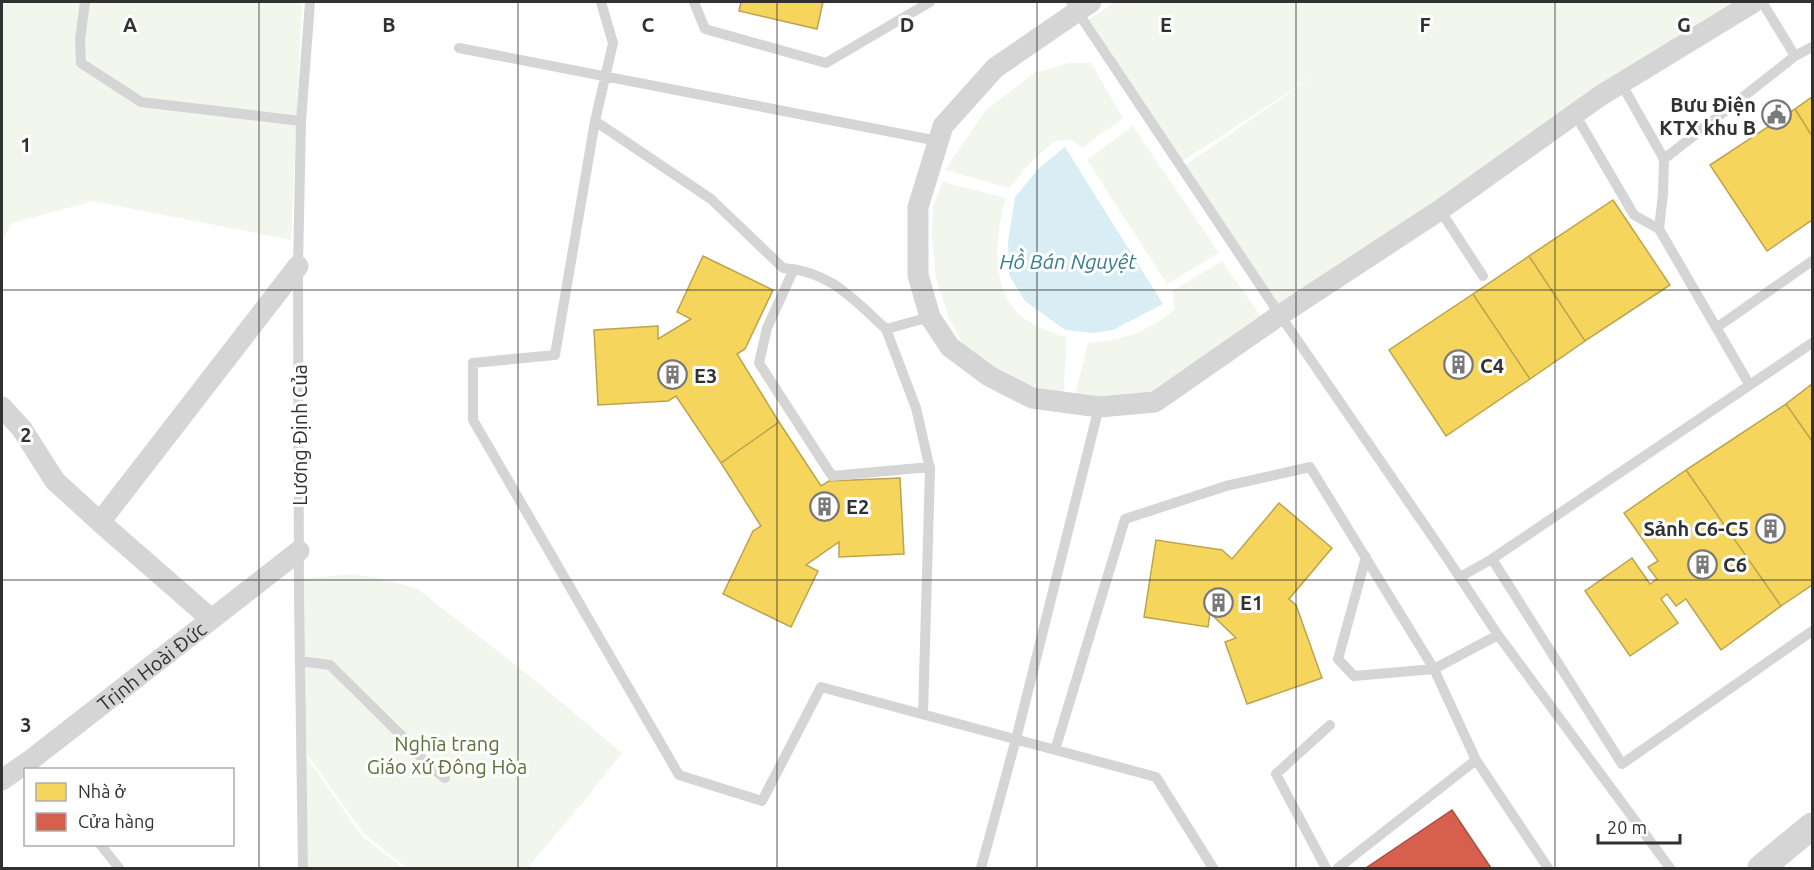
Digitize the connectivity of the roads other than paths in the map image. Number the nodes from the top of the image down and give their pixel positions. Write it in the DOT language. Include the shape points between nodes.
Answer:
graph roads {
  1 [pos="86,2"];
  2 [pos="310,2"];
  3 [pos="601,2"];
  4 [pos="694,2"];
  5 [pos="930,2"];
  6 [pos="1754,2"];
  7 [pos="1762,2"];
  8 [pos="1080,5"];
  9 [pos="1812,47"];
  10 [pos="459,48"];
  11 [pos="1795,56"];
  12 [pos="605,76"];
  13 [pos="1621,83"];
  14 [pos="1575,114"];
  15 [pos="301,121"];
  16 [pos="595,121"];
  17 [pos="938,141"];
  18 [pos="1664,159"];
  19 [pos="1440,210"];
  20 [pos="1659,229"];
  21 [pos="1812,261"];
  22 [pos="298,266"];
  23 [pos="794,269"];
  24 [pos="1483,276"];
  25 [pos="1280,315"];
  26 [pos="930,317"];
  27 [pos="886,328"];
  28 [pos="1716,328"];
  29 [pos="1812,343"];
  30 [pos="1749,384"];
  31 [pos="2,407"];
  32 [pos="1099,407"];
  33 [pos="930,468"];
  34 [pos="100,522"];
  35 [pos="299,551"];
  36 [pos="1366,558"];
  37 [pos="1492,559"];
  38 [pos="1460,576"];
  39 [pos="211,619"];
  40 [pos="1812,631"];
  41 [pos="1497,635"];
  42 [pos="300,661"];
  43 [pos="1434,669"];
  44 [pos="923,714"];
  45 [pos="1330,725"];
  46 [pos="1016,739"];
  47 [pos="1055,750"];
  48 [pos="1476,760"];
  49 [pos="36,764"];
  50 [pos="24,770"];
  51 [pos="445,778"];
  52 [pos="2,780"];
  53 [pos="1812,826"];
  54 [pos="102,846"];
  55 [pos="119,868"];
  56 [pos="303,868"];
  57 [pos="981,868"];
  58 [pos="1213,868"];
  59 [pos="1326,868"];
  60 [pos="1338,868"];
  61 [pos="1548,868"];
  62 [pos="1671,868"];
  63 [pos="1761,868"];
  1 -- 15 [label="lane" via="81,63 141,102"];
  2 -- 15 [label="lane, Lương Định Của"];
  3 -- 12 [label="lane" via="613,43"];
  4 -- 5 [label="lane" via="705,29 826,63"];
  6 -- 13 [label="street"];
  7 -- 11 [label="lane"];
  8 -- 17 [label="street" via="995,68 943,126"];
  8 -- 25 [label="lane"];
  9 -- 11 [label="lane"];
  10 -- 12 [label="lane"];
  11 -- 18 [label="lane"];
  12 -- 16 [label="lane"];
  12 -- 17 [label="lane"];
  13 -- 14 [label="street"];
  13 -- 18 [label="lane"];
  14 -- 19 [label="street"];
  14 -- 20 [label="lane" via="1634,215"];
  15 -- 22 [label="lane, Lương Định Của"];
  16 -- 23 [label="lane" via="711,199 783,268"];
  16 -- 44 [label="lane" via="555,355 474,363 473,420 678,776 762,801 821,687"];
  17 -- 26 [label="street" via="918,207 918,275"];
  18 -- 20 [label="lane"];
  19 -- 24 [label="lane"];
  19 -- 25 [label="street"];
  20 -- 28 [label="lane"];
  21 -- 28 [label="lane"];
  22 -- 34 [label="street"];
  22 -- 35 [label="lane, Lương Định Của"];
  23 -- 27 [label="lane" via="837,285"];
  23 -- 33 [label="lane" via="766,328 759,363 832,476"];
  25 -- 32 [label="street" via="1155,402"];
  25 -- 38 [label="lane"];
  26 -- 27 [label="lane"];
  26 -- 32 [label="street" via="950,347 989,376 1032,398"];
  27 -- 33 [label="lane" via="916,408"];
  28 -- 30 [label="lane"];
  29 -- 30 [label="lane"];
  30 -- 37 [label="lane"];
  31 -- 34 [label="street" via="22,429 56,481"];
  32 -- 46 [label="lane"];
  33 -- 44 [label="lane"];
  34 -- 39 [label="street"];
  35 -- 39 [label="street, Trịnh Hoài Đức"];
  35 -- 42 [label="lane, Lương Định Của"];
  36 -- 43 [label="lane"];
  36 -- 43 [label="lane" via="1338,659 1354,676"];
  36 -- 47 [label="lane" via="1310,467 1226,486 1125,519"];
  37 -- 38 [label="lane"];
  37 -- 40 [label="lane" via="1622,764"];
  38 -- 41 [label="lane"];
  39 -- 49 [label="street, Trịnh Hoài Đức"];
  41 -- 43 [label="lane"];
  41 -- 62 [label="lane"];
  42 -- 51 [label="lane" via="330,665 427,765"];
  42 -- 56 [label="lane, Lương Định Của"];
  43 -- 48 [label="lane"];
  44 -- 46 [label="lane"];
  45 -- 59 [label="lane" via="1276,774"];
  46 -- 47 [label="lane"];
  46 -- 57 [label="lane"];
  47 -- 58 [label="lane" via="1156,777"];
  48 -- 60 [label="lane"];
  48 -- 61 [label="lane"];
  50 -- 52 [label="street, Trịnh Hoài Đức"];
  53 -- 63 [label="street"];
  54 -- 55 [label="lane"];
}
